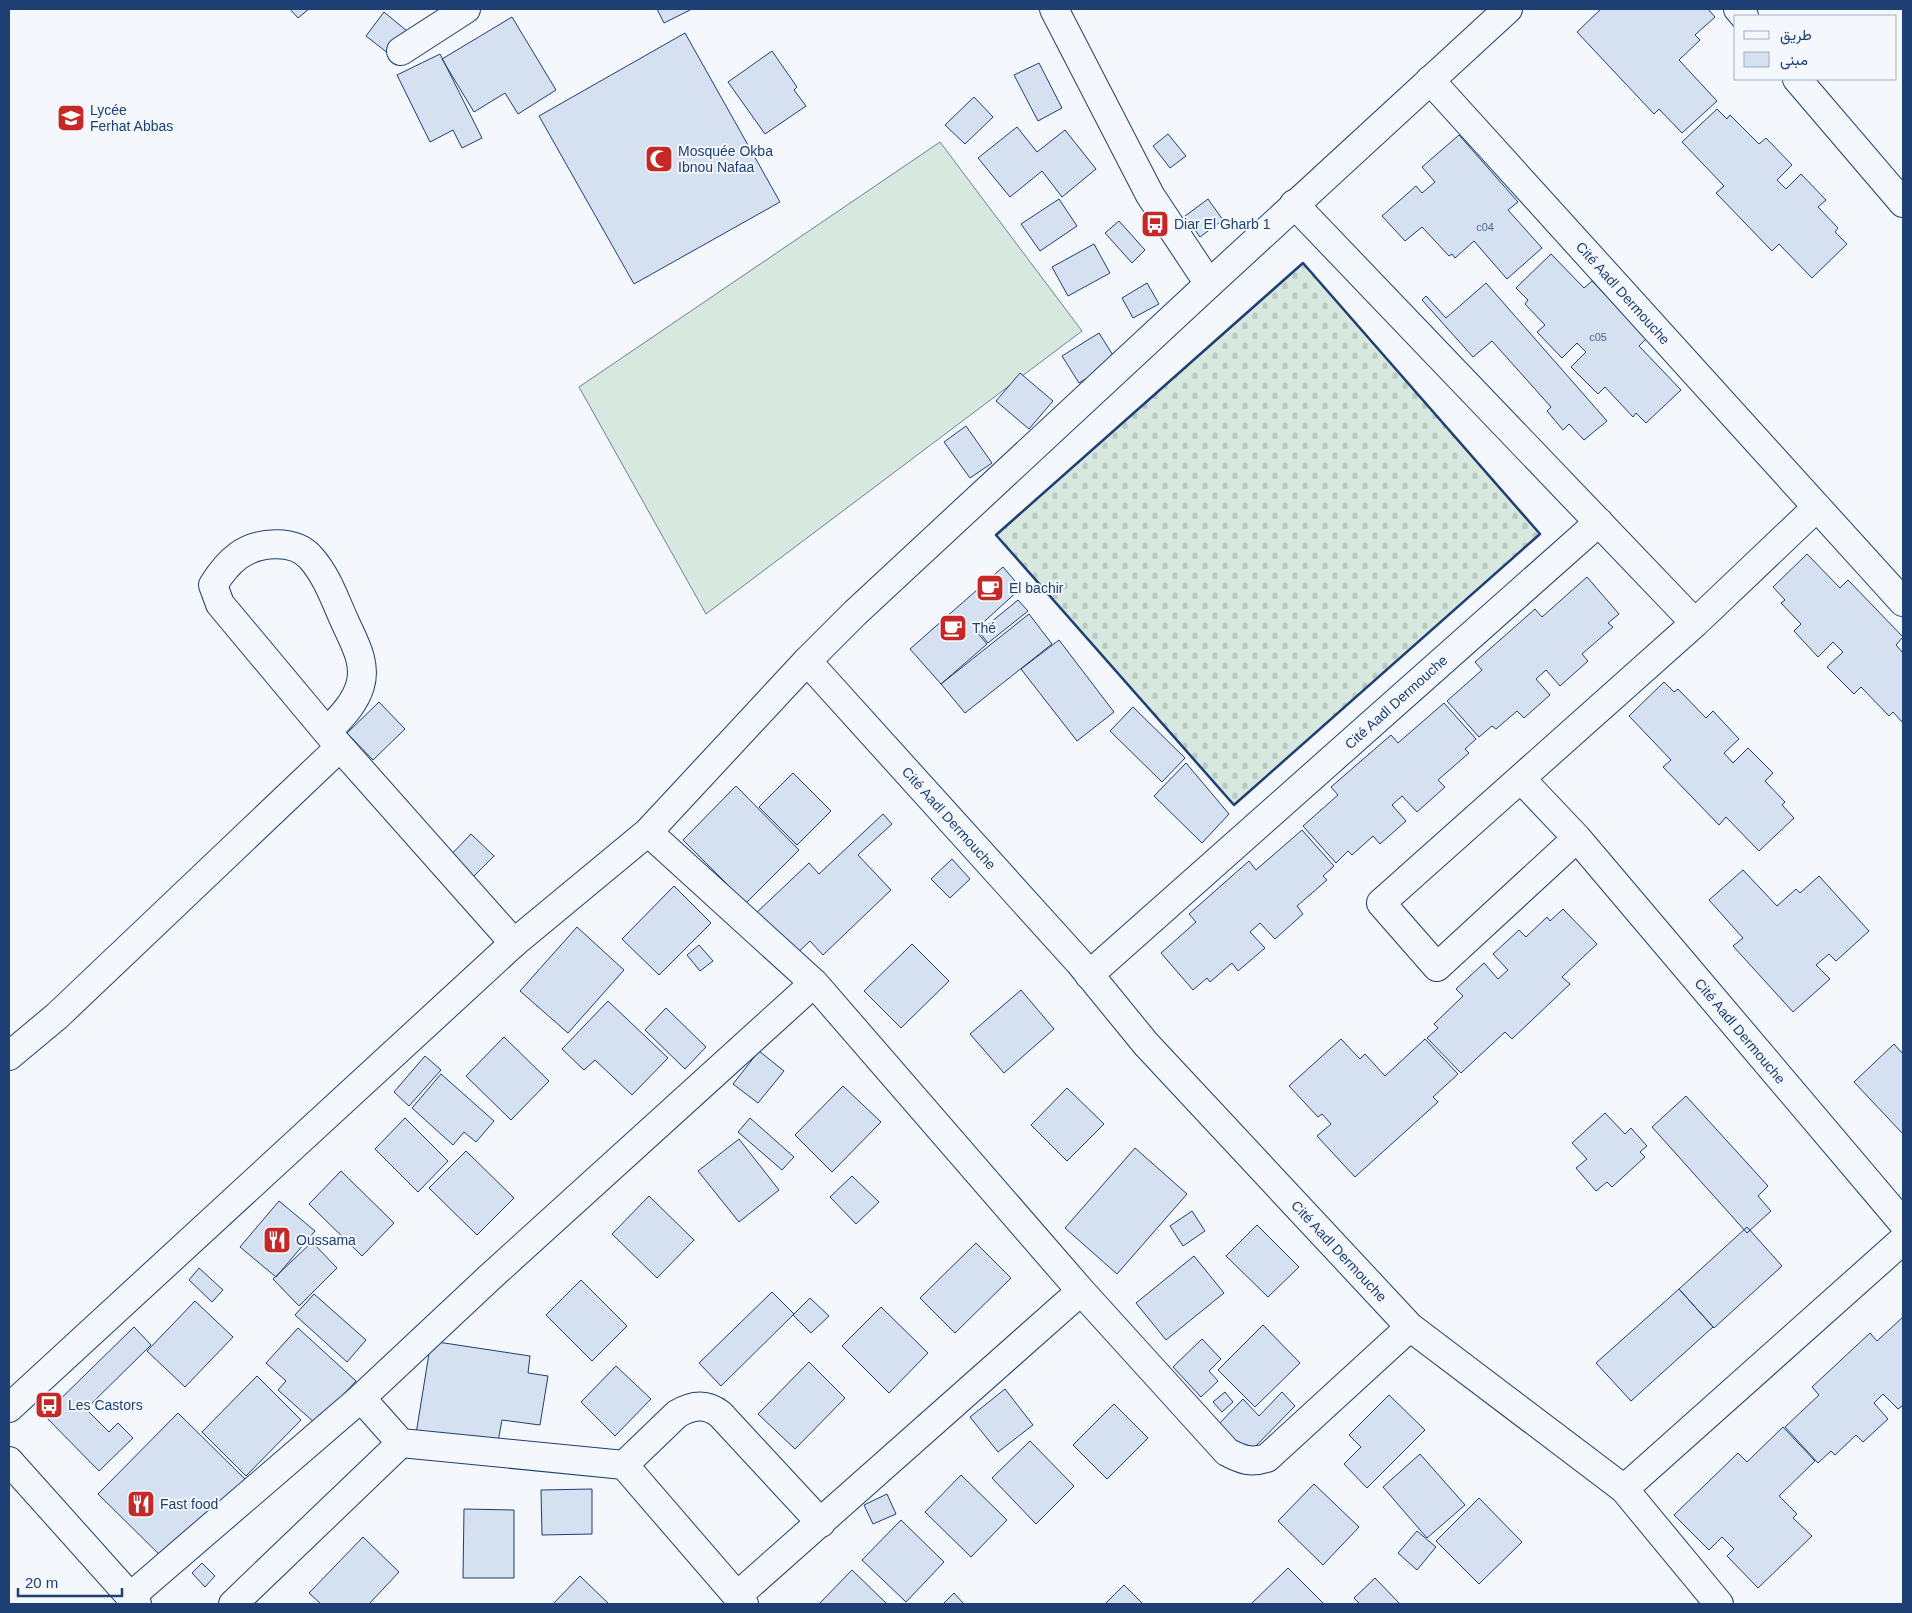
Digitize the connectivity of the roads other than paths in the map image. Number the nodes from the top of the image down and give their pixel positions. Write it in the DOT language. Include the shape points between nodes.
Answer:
graph roads {
  1 [pos="466,9"];
  2 [pos="1054,9"];
  3 [pos="1508,9"];
  4 [pos="401,51"];
  5 [pos="1430,80"];
  6 [pos="1798,80"];
  7 [pos="1903,203"];
  8 [pos="1294,204"];
  9 [pos="1209,284"];
  10 [pos="1817,506"];
  11 [pos="1599,522"];
  12 [pos="1903,602"];
  13 [pos="1695,623"];
  14 [pos="807,661"];
  15 [pos="334,739"];
  16 [pos="1521,779"];
  17 [pos="648,832"];
  18 [pos="1577,838"];
  19 [pos="514,943"];
  20 [pos="1090,975"];
  21 [pos="814,983"];
  22 [pos="9,1056"];
  23 [pos="1903,1223"];
  24 [pos="1903,1240"];
  25 [pos="1081,1291"];
  26 [pos="1410,1327"];
  27 [pos="361,1398"];
  28 [pos="9,1408"];
  29 [pos="401,1443"];
  30 [pos="9,1461"];
  31 [pos="624,1465"];
  32 [pos="1624,1489"];
  33 [pos="821,1524"];
  34 [pos="133,1600"];
  35 [pos="740,1600"];
  36 [pos="233,1604"];
  37 [pos="1719,1604"];
  1 -- 4 [label="street"];
  2 -- 9 [label="street" via="1150,195"];
  3 -- 5 [label="street"];
  5 -- 8 [label="street"];
  5 -- 10 [label="street, Cité Aadl Dermouche"];
  6 -- 7 [label="street"];
  8 -- 9 [label="street"];
  8 -- 11 [label="street"];
  9 -- 14 [label="street"];
  10 -- 12 [label="street, Cité Aadl Dermouche"];
  10 -- 13 [label="street"];
  11 -- 13 [label="street"];
  11 -- 20 [label="street, Cité Aadl Dermouche"];
  13 -- 16 [label="street"];
  14 -- 17 [label="street"];
  14 -- 20 [label="street, Cité Aadl Dermouche"];
  15 -- 15 [label="street" via="220,604 213,585 222,570 239,555 268,544 293,546 310,556 325,579 362,662 361,685"];
  15 -- 19 [label="street"];
  15 -- 22 [label="street" via="57,1016"];
  16 -- 18 [label="street, Cité Aadl Dermouche"];
  16 -- 18 [label="street" via="1382,904 1437,967"];
  17 -- 19 [label="street"];
  17 -- 21 [label="street"];
  18 -- 23 [label="street, Cité Aadl Dermouche"];
  19 -- 28 [label="street"];
  20 -- 26 [label="street, Cité Aadl Dermouche" via="1146,1044"];
  21 -- 25 [label="street"];
  21 -- 27 [label="street"];
  24 -- 32 [label="street"];
  25 -- 26 [label="street" via="1214,1440 1227,1452 1255,1462 1267,1458"];
  25 -- 33 [label="street"];
  26 -- 32 [label="street, Cité Aadl Dermouche"];
  27 -- 29 [label="street"];
  27 -- 34 [label="street"];
  29 -- 31 [label="street"];
  29 -- 36 [label="street"];
  30 -- 34 [label="street"];
  31 -- 33 [label="street" via="677,1414 688,1408 712,1407"];
  31 -- 35 [label="street"];
  32 -- 37 [label="street, Cité Aadl Dermouche"];
  33 -- 35 [label="street"];
}
